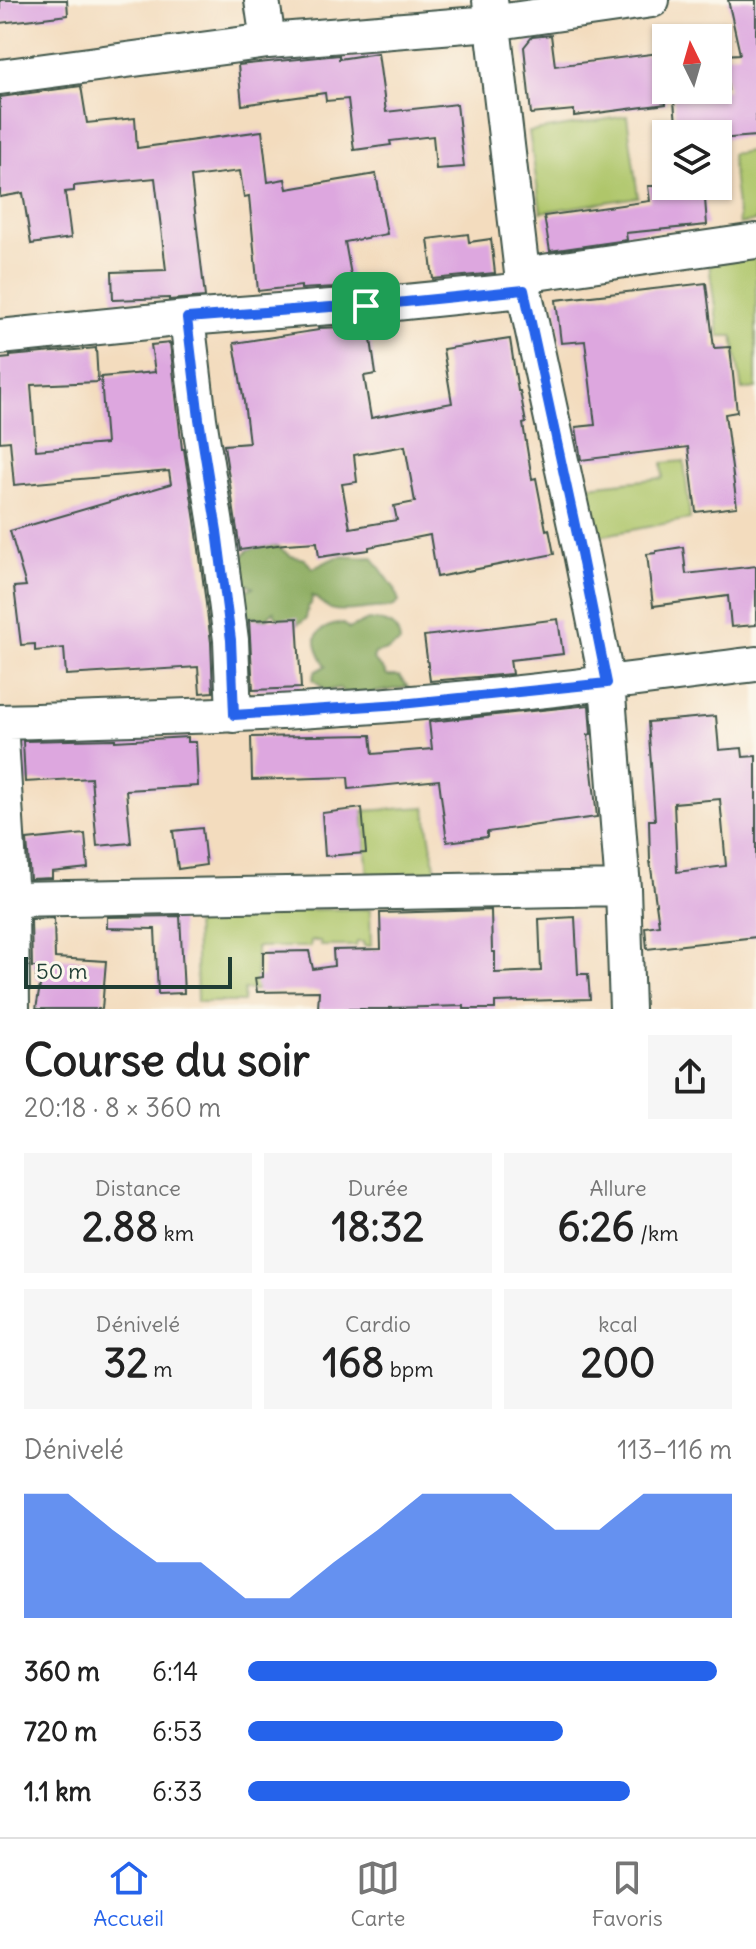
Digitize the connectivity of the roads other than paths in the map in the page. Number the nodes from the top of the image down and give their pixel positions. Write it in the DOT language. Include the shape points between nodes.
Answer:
graph roads {
  1 [pos="262,0"];
  2 [pos="652,0"];
  3 [pos="490,12"];
  4 [pos="268,41"];
  5 [pos="0,77"];
  6 [pos="756,241"];
  7 [pos="523,282"];
  8 [pos="187,318"];
  9 [pos="0,337"];
  10 [pos="756,664"];
  11 [pos="607,683"];
  12 [pos="234,715"];
  13 [pos="0,722"];
  14 [pos="623,888"];
  15 [pos="11,899"];
  16 [pos="12,1009"];
  17 [pos="627,1009"];
  1 -- 4 [label="street"];
  2 -- 3 [label="street"];
  3 -- 4 [label="street"];
  3 -- 7 [label="street"];
  4 -- 5 [label="street"];
  6 -- 7 [label="street"];
  7 -- 8 [label="street" via="366,306"];
  7 -- 11 [label="street"];
  8 -- 9 [label="street"];
  8 -- 12 [label="street" via="231,640"];
  10 -- 11 [label="street"];
  11 -- 12 [label="street"];
  11 -- 14 [label="street"];
  12 -- 13 [label="street"];
  13 -- 15 [label="street"];
  14 -- 15 [label="street"];
  14 -- 17 [label="street"];
  15 -- 16 [label="street"];
}
